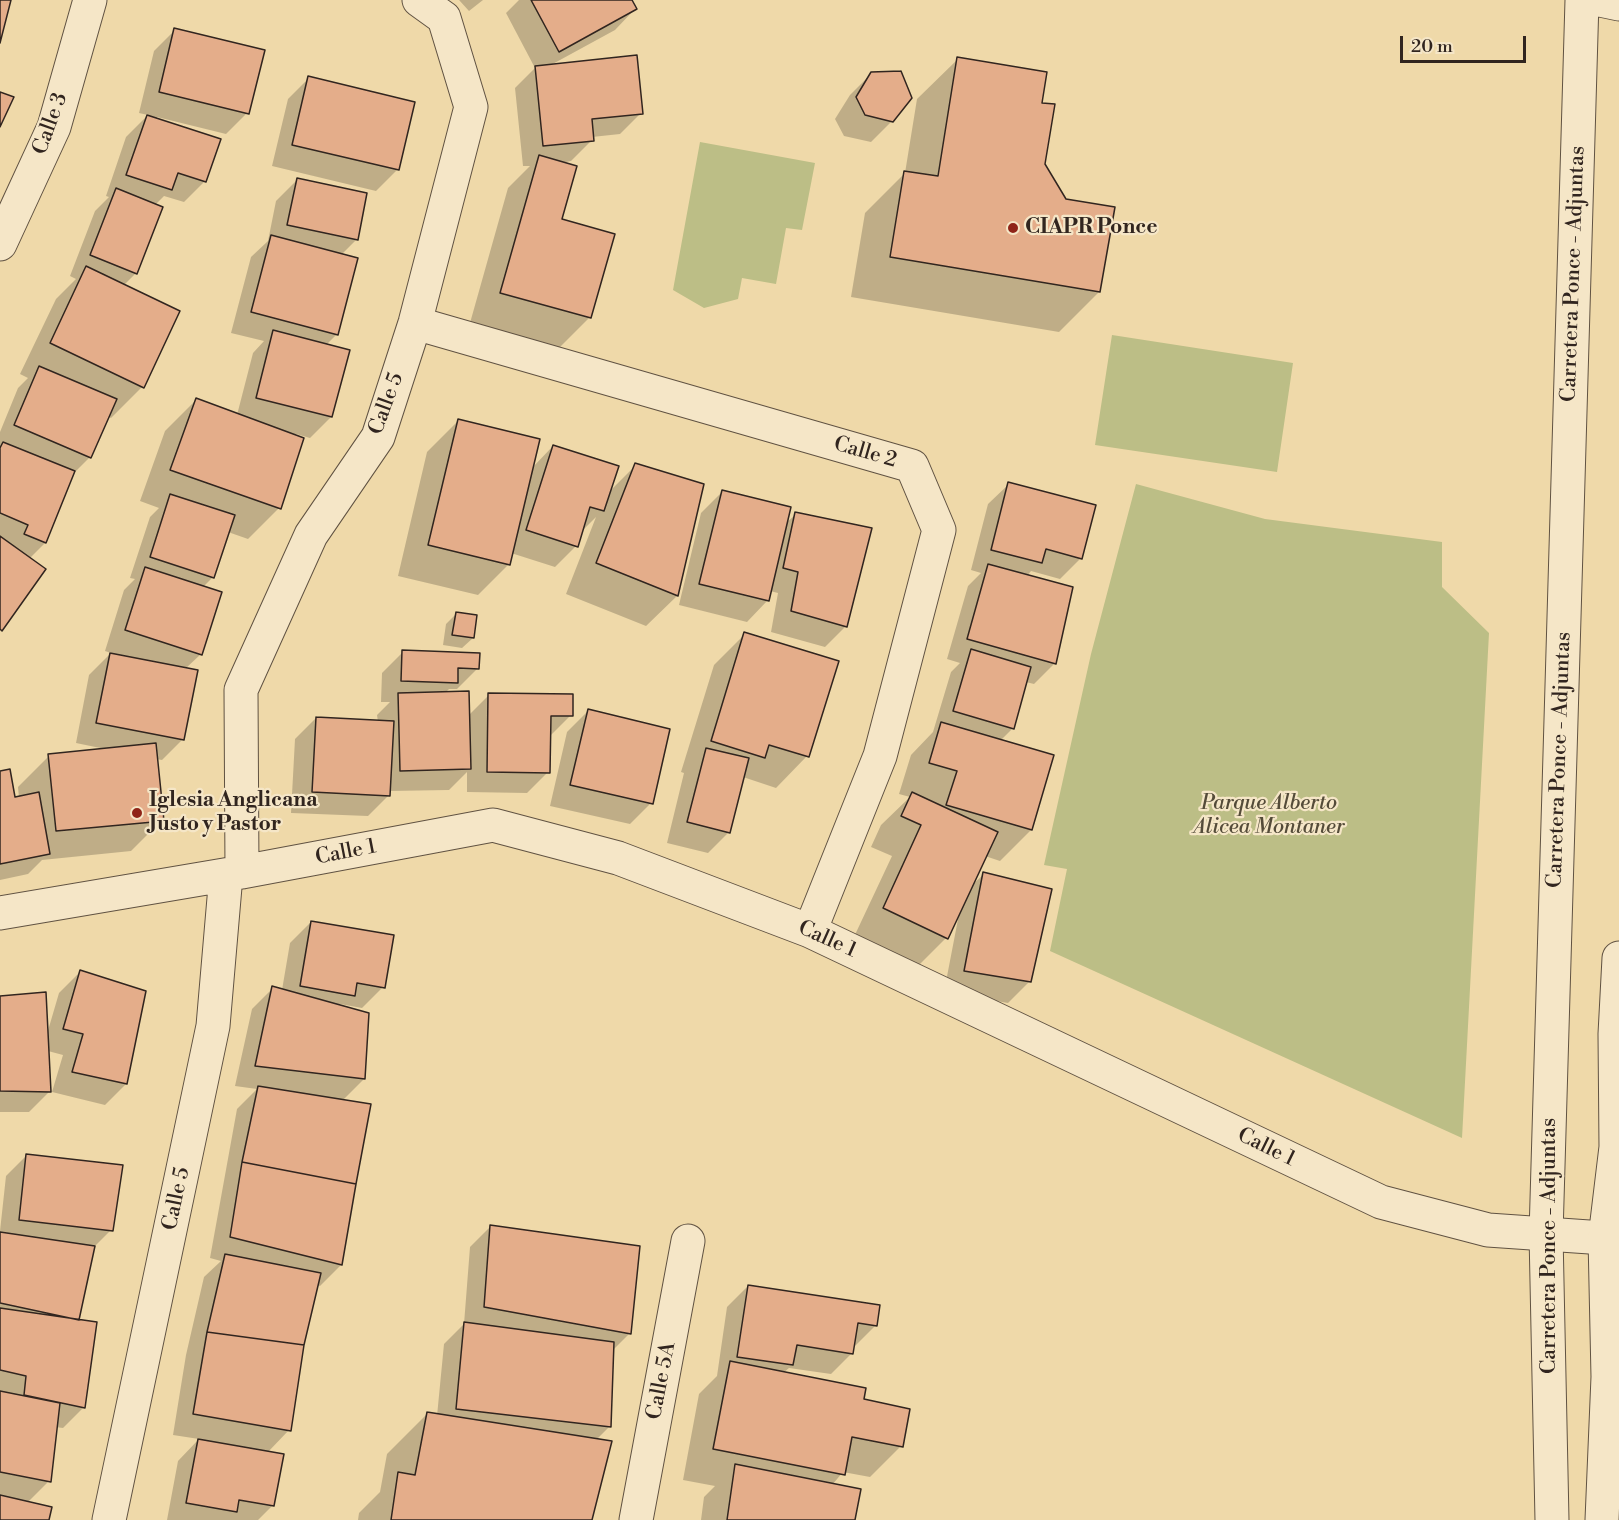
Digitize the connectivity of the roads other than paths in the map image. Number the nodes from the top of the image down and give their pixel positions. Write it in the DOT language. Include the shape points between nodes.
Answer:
graph roads {
  1 [pos="90,0"];
  2 [pos="419,0"];
  3 [pos="1582,0"];
  4 [pos="1600,0"];
  5 [pos="1619,4"];
  6 [pos="0,244"];
  7 [pos="415,323"];
  8 [pos="234,874"];
  9 [pos="0,914"];
  10 [pos="810,931"];
  11 [pos="1619,958"];
  12 [pos="1546,1234"];
  13 [pos="1612,1239"];
  14 [pos="688,1241"];
  15 [pos="109,1520"];
  16 [pos="636,1520"];
  17 [pos="1552,1520"];
  18 [pos="1602,1520"];
  1 -- 6 [label="street, Calle 3" via="54,127"];
  2 -- 7 [label="street, Calle 5" via="444,18 471,107"];
  3 -- 12 [label="street, Carretera Ponce - Adjuntas"];
  4 -- 5 [label="street"];
  7 -- 8 [label="street, Calle 5" via="378,437 311,535 241,690"];
  7 -- 10 [label="street, Calle 2" via="912,466 939,530 880,756"];
  8 -- 9 [label="street, Calle 1"];
  8 -- 10 [label="street, Calle 1" via="493,825 618,858"];
  8 -- 15 [label="street, Calle 5" via="213,1026"];
  10 -- 12 [label="street, Calle 1" via="1381,1202 1488,1230"];
  11 -- 13 [label="street"];
  12 -- 13 [label="street, Calle 1"];
  12 -- 17 [label="street, Carretera Ponce - Adjuntas"];
  13 -- 18 [label="street"];
  14 -- 16 [label="street, Calle 5A"];
}
